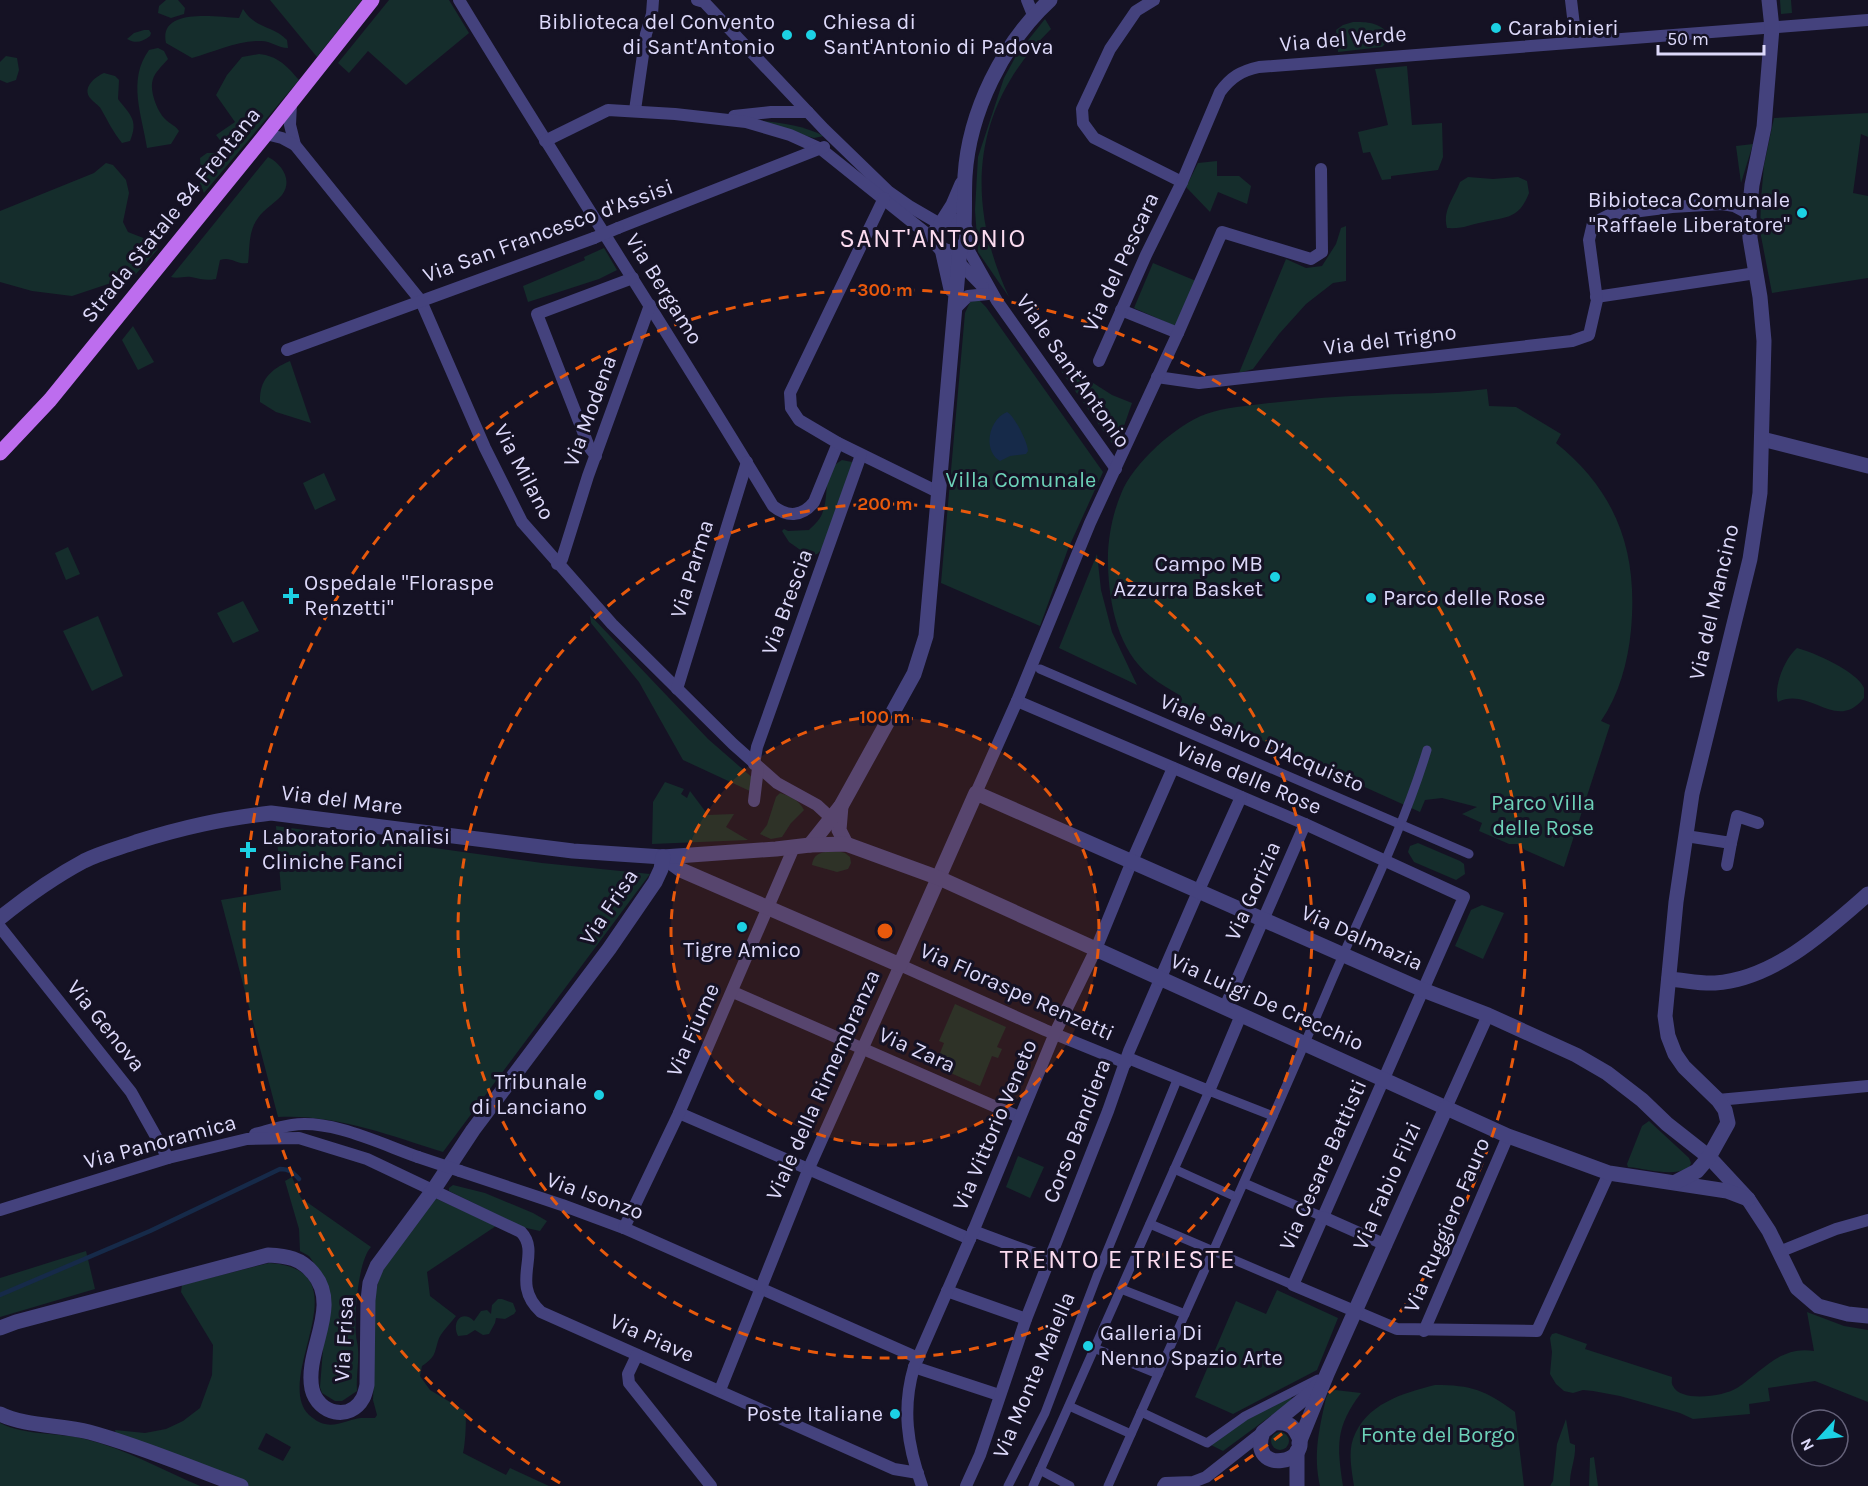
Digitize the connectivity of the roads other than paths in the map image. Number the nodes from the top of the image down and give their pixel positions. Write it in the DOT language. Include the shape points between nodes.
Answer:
graph roads {
  1 [pos="372,0"];
  2 [pos="459,0"];
  3 [pos="653,0"];
  4 [pos="697,0"];
  5 [pos="1027,0"];
  6 [pos="1050,0"];
  7 [pos="1154,0"];
  8 [pos="1570,0"];
  9 [pos="1769,0"];
  10 [pos="1033,15"];
  11 [pos="1868,20"];
  12 [pos="1772,28"];
  13 [pos="1576,42"];
  14 [pos="291,102"];
  15 [pos="635,110"];
  16 [pos="808,112"];
  17 [pos="721,118"];
  18 [pos="266,134"];
  19 [pos="835,140"];
  20 [pos="545,141"];
  21 [pos="295,145"];
  22 [pos="821,148"];
  23 [pos="1321,169"];
  24 [pos="965,176"];
  25 [pos="1182,182"];
  26 [pos="884,198"];
  27 [pos="1749,214"];
  28 [pos="941,224"];
  29 [pos="954,246"];
  30 [pos="1756,273"];
  31 [pos="633,278"];
  32 [pos="992,296"];
  33 [pos="1596,297"];
  34 [pos="420,301"];
  35 [pos="954,303"];
  36 [pos="650,305"];
  37 [pos="1121,310"];
  38 [pos="1178,333"];
  39 [pos="287,350"];
  40 [pos="1099,361"];
  41 [pos="1157,377"];
  42 [pos="1762,439"];
  43 [pos="838,443"];
  44 [pos="0,453"];
  45 [pos="861,455"];
  46 [pos="596,456"];
  47 [pos="747,462"];
  48 [pos="1868,466"];
  49 [pos="1116,469"];
  50 [pos="938,492"];
  51 [pos="557,564"];
  52 [pos="1040,669"];
  53 [pos="677,689"];
  54 [pos="1017,700"];
  55 [pos="1427,750"];
  56 [pos="756,766"];
  57 [pos="1173,768"];
  58 [pos="976,793"];
  59 [pos="1241,797"];
  60 [pos="754,801"];
  61 [pos="836,812"];
  62 [pos="1400,823"];
  63 [pos="1758,823"];
  64 [pos="1305,824"];
  65 [pos="1686,836"];
  66 [pos="1731,843"];
  67 [pos="810,844"];
  68 [pos="846,844"];
  69 [pos="794,847"];
  70 [pos="1469,854"];
  71 [pos="663,856"];
  72 [pos="1385,860"];
  73 [pos="1132,861"];
  74 [pos="1727,865"];
  75 [pos="939,878"];
  76 [pos="1198,890"];
  77 [pos="1868,894"];
  78 [pos="1464,897"];
  79 [pos="768,908"];
  80 [pos="0,918"];
  81 [pos="1263,920"];
  82 [pos="0,927"];
  83 [pos="1096,949"];
  84 [pos="1344,954"];
  85 [pos="900,965"];
  86 [pos="1160,978"];
  87 [pos="1670,979"];
  88 [pos="1423,990"];
  89 [pos="733,992"];
  90 [pos="1225,1007"];
  91 [pos="1241,1015"];
  92 [pos="1488,1015"];
  93 [pos="1055,1034"];
  94 [pos="1305,1044"];
  95 [pos="863,1049"];
  96 [pos="1127,1060"];
  97 [pos="1383,1079"];
  98 [pos="1177,1080"];
  99 [pos="1868,1086"];
  100 [pos="1209,1091"];
  101 [pos="1718,1100"];
  102 [pos="1446,1108"];
  103 [pos="679,1113"];
  104 [pos="1273,1116"];
  105 [pos="1019,1117"];
  106 [pos="1508,1136"];
  107 [pos="247,1139"];
  108 [pos="1709,1157"];
  109 [pos="168,1158"];
  110 [pos="809,1168"];
  111 [pos="1174,1169"];
  112 [pos="1609,1173"];
  113 [pos="1676,1182"];
  114 [pos="1244,1183"];
  115 [pos="434,1189"];
  116 [pos="1236,1197"];
  117 [pos="1748,1199"];
  118 [pos="0,1210"];
  119 [pos="1323,1217"];
  120 [pos="1868,1220"];
  121 [pos="1150,1224"];
  122 [pos="624,1228"];
  123 [pos="972,1235"];
  124 [pos="1386,1245"];
  125 [pos="1212,1252"];
  126 [pos="1779,1252"];
  127 [pos="1049,1260"];
  128 [pos="1293,1285"];
  129 [pos="762,1288"];
  130 [pos="1121,1289"];
  131 [pos="946,1291"];
  132 [pos="1356,1310"];
  133 [pos="1185,1314"];
  134 [pos="1868,1316"];
  135 [pos="1026,1319"];
  136 [pos="0,1328"];
  137 [pos="1424,1331"];
  138 [pos="1094,1348"];
  139 [pos="637,1355"];
  140 [pos="916,1362"];
  141 [pos="1158,1374"];
  142 [pos="1327,1374"];
  143 [pos="720,1390"];
  144 [pos="999,1395"];
  145 [pos="1069,1406"];
  146 [pos="1141,1412"];
  147 [pos="0,1414"];
  148 [pos="1269,1427"];
  149 [pos="1131,1434"];
  150 [pos="1298,1447"];
  151 [pos="1278,1461"];
  152 [pos="1040,1470"];
  153 [pos="918,1473"];
  154 [pos="241,1486"];
  155 [pos="711,1486"];
  156 [pos="922,1486"];
  157 [pos="966,1486"];
  158 [pos="1008,1486"];
  159 [pos="1033,1486"];
  160 [pos="1070,1486"];
  161 [pos="1108,1486"];
  162 [pos="1163,1486"];
  163 [pos="1295,1486"];
  1 -- 14 [label="main road, Strada Statale 84 Frentana"];
  2 -- 20 [label="street, Via Bergamo"];
  3 -- 15 [label="street"];
  4 -- 16 [label="street" via="704,2"];
  5 -- 10 [label="street"];
  6 -- 10 [label="street"];
  7 -- 25 [label="street" via="1136,11 1110,50 1082,109 1083,123 1094,138"];
  8 -- 13 [label="street"];
  9 -- 12 [label="street, Via del Mancino"];
  10 -- 24 [label="street" via="998,65 981,105"];
  11 -- 12 [label="street, Via del Verde"];
  12 -- 13 [label="street, Via del Verde"];
  12 -- 27 [label="street, Via del Mancino" via="1764,127"];
  13 -- 25 [label="street, Via del Verde" via="1243,70 1220,92"];
  14 -- 18 [label="main road, Strada Statale 84 Frentana"];
  14 -- 21 [label="street, Via Milano" via="290,125"];
  15 -- 17 [label="street"];
  15 -- 20 [label="street" via="608,110"];
  16 -- 17 [label="street"];
  16 -- 19 [label="street"];
  17 -- 22 [label="street, Viale Sant'Antonio" via="790,135"];
  18 -- 21 [label="street"];
  18 -- 44 [label="main road, Strada Statale 84 Frentana" via="50,400"];
  19 -- 22 [label="street"];
  19 -- 28 [label="street" via="889,192"];
  20 -- 31 [label="street, Via Bergamo"];
  21 -- 34 [label="street, Via Milano"];
  22 -- 26 [label="street, Viale Sant'Antonio"];
  22 -- 34 [label="street, Via San Francesco d'Assisi, bridge" via="594,238"];
  23 -- 38 [label="street, Viale della Rimembranza" via="1322,252 1311,259 1221,232"];
  24 -- 28 [label="street"];
  24 -- 29 [label="street"];
  25 -- 37 [label="street, Via del Pescara"];
  26 -- 29 [label="street, Viale Sant'Antonio"];
  26 -- 43 [label="street" via="790,393 791,408 799,420"];
  27 -- 30 [label="street, Via del Mancino"];
  27 -- 33 [label="street" via="1722,204 1609,216 1593,223 1589,240"];
  28 -- 29 [label="street" via="936,233"];
  28 -- 29 [label="street" via="956,221"];
  29 -- 32 [label="street, Viale Sant'Antonio"];
  29 -- 32 [label="street, Viale Sant'Antonio" via="969,251"];
  29 -- 35 [label="street"];
  29 -- 35 [label="street" via="950,278"];
  30 -- 33 [label="street"];
  30 -- 42 [label="street, Via del Mancino" via="1764,341"];
  31 -- 36 [label="street, Via Bergamo"];
  31 -- 46 [label="street" via="537,314"];
  32 -- 35 [label="street" via="968,296"];
  32 -- 49 [label="street, Viale Sant'Antonio"];
  33 -- 41 [label="street, Via del Trigno" via="1588,335 1572,340 1199,383"];
  34 -- 39 [label="street, Via San Francesco d'Assisi"];
  34 -- 51 [label="street, Via Milano" via="522,522"];
  35 -- 50 [label="street"];
  36 -- 46 [label="street, Via Modena"];
  36 -- 47 [label="street, Via Bergamo"];
  37 -- 38 [label="street"];
  37 -- 40 [label="street, Via del Pescara"];
  38 -- 41 [label="street, Viale della Rimembranza"];
  41 -- 49 [label="street, Viale della Rimembranza"];
  42 -- 48 [label="street"];
  42 -- 65 [label="street, Via del Mancino" via="1760,493 1750,559 1692,794"];
  43 -- 45 [label="street"];
  43 -- 47 [label="street, Via Bergamo" via="814,502 795,514 773,506"];
  45 -- 50 [label="street"];
  45 -- 56 [label="street, Via Brescia" via="757,747"];
  46 -- 51 [label="street, Via Modena" via="562,559"];
  47 -- 53 [label="street, Via Parma"];
  49 -- 54 [label="street, Viale della Rimembranza"];
  50 -- 61 [label="street" via="926,636 914,674"];
  51 -- 53 [label="street, Via Milano"];
  52 -- 62 [label="street, Viale Salvo D'Acquisto"];
  53 -- 56 [label="street, Via Milano"];
  54 -- 57 [label="street, Viale delle Rose"];
  54 -- 58 [label="street, Viale della Rimembranza"];
  55 -- 62 [label="street"];
  56 -- 60 [label="street, Via Brescia"];
  56 -- 61 [label="street, Via Milano" via="777,783"];
  57 -- 59 [label="street, Viale delle Rose"];
  57 -- 73 [label="street, Via Vittorio Veneto"];
  58 -- 73 [label="street, Via Dalmazia"];
  58 -- 75 [label="street, Viale della Rimembranza"];
  59 -- 64 [label="street, Viale delle Rose"];
  59 -- 76 [label="street, Corso Bandiera"];
  61 -- 67 [label="street"];
  61 -- 68 [label="street"];
  62 -- 70 [label="street, Viale Salvo D'Acquisto"];
  62 -- 72 [label="street"];
  63 -- 66 [label="street" via="1737,816"];
  64 -- 72 [label="street, Viale delle Rose"];
  64 -- 81 [label="street, Via Gorizia"];
  65 -- 66 [label="street"];
  65 -- 87 [label="street, Via del Mancino"];
  66 -- 74 [label="street"];
  67 -- 68 [label="street, Via Luigi De Crecchio"];
  67 -- 69 [label="street, Via del Mare"];
  68 -- 75 [label="street, Via Luigi De Crecchio"];
  69 -- 71 [label="street, Via del Mare"];
  69 -- 79 [label="street, Via Fiume"];
  71 -- 79 [label="street, Via Floraspe Renzetti" via="681,870"];
  71 -- 80 [label="street, Via del Mare" via="573,851 271,813 184,827 109,851 27,896"];
  71 -- 115 [label="street, Via Frisa" via="655,882 609,949 473,1130"];
  72 -- 78 [label="street, Viale delle Rose"];
  72 -- 84 [label="street"];
  73 -- 76 [label="street, Via Dalmazia"];
  73 -- 83 [label="street, Via Vittorio Veneto"];
  75 -- 83 [label="street, Via Luigi De Crecchio"];
  75 -- 85 [label="street, Viale della Rimembranza"];
  76 -- 81 [label="street, Via Dalmazia"];
  76 -- 86 [label="street, Corso Bandiera"];
  77 -- 87 [label="street" via="1795,953 1759,974 1715,983"];
  78 -- 88 [label="street, Via Cesare Battisti"];
  79 -- 85 [label="street, Via Floraspe Renzetti"];
  79 -- 89 [label="street, Via Fiume"];
  81 -- 84 [label="street, Via Dalmazia"];
  81 -- 90 [label="street, Via Gorizia"];
  82 -- 109 [label="street, Via Genova" via="131,1092"];
  83 -- 86 [label="street, Via Luigi De Crecchio"];
  83 -- 93 [label="street, Via Vittorio Veneto"];
  84 -- 88 [label="street, Via Dalmazia"];
  84 -- 94 [label="street"];
  85 -- 93 [label="street, Via Floraspe Renzetti"];
  85 -- 95 [label="street, Viale della Rimembranza"];
  86 -- 90 [label="street, Via Luigi De Crecchio"];
  86 -- 96 [label="street, Corso Bandiera"];
  87 -- 101 [label="street, Via del Mancino" via="1665,1016 1671,1045 1684,1067"];
  88 -- 92 [label="street, Via Dalmazia"];
  88 -- 97 [label="street, Via Cesare Battisti"];
  89 -- 95 [label="street, Via Zara"];
  89 -- 103 [label="street, Via Fiume"];
  90 -- 91 [label="street, Via Luigi De Crecchio"];
  91 -- 94 [label="street, Via Luigi De Crecchio"];
  91 -- 100 [label="street"];
  92 -- 102 [label="street, Via Fabio Filzi"];
  92 -- 108 [label="street, Via Dalmazia" via="1607,1073"];
  93 -- 96 [label="street, Via Floraspe Renzetti"];
  93 -- 105 [label="street, Via Vittorio Veneto"];
  94 -- 97 [label="street, Via Luigi De Crecchio"];
  94 -- 104 [label="street"];
  95 -- 105 [label="street, Via Zara"];
  95 -- 110 [label="street, Viale della Rimembranza"];
  96 -- 98 [label="street, Via Floraspe Renzetti"];
  96 -- 127 [label="street, Corso Bandiera"];
  97 -- 102 [label="street, Via Luigi De Crecchio"];
  97 -- 119 [label="street, Via Cesare Battisti"];
  98 -- 100 [label="street, Via Floraspe Renzetti"];
  98 -- 158 [label="street, Via Monte Maiella" via="1045,1413"];
  99 -- 101 [label="street"];
  100 -- 104 [label="street, Via Floraspe Renzetti"];
  100 -- 111 [label="street"];
  101 -- 108 [label="street, Via del Mancino" via="1728,1123"];
  102 -- 106 [label="street, Via Luigi De Crecchio"];
  102 -- 124 [label="street, Via Fabio Filzi"];
  103 -- 110 [label="street"];
  103 -- 122 [label="street, Via Fiume"];
  104 -- 114 [label="street"];
  105 -- 123 [label="street, Via Vittorio Veneto"];
  106 -- 112 [label="street, Via Luigi De Crecchio"];
  106 -- 137 [label="street, Via Ruggiero Fauro"];
  107 -- 109 [label="street, Via Panoramica"];
  107 -- 115 [label="street, Via Panoramica" via="299,1138 366,1159"];
  107 -- 122 [label="street, Via Isonzo, bridge" via="292,1125 338,1129"];
  108 -- 113 [label="street" via="1697,1171"];
  108 -- 117 [label="street, Via Dalmazia"];
  109 -- 118 [label="street, Via Panoramica"];
  110 -- 123 [label="street"];
  110 -- 129 [label="street, Viale della Rimembranza"];
  111 -- 116 [label="street"];
  111 -- 121 [label="street"];
  112 -- 113 [label="street, Via Luigi De Crecchio"];
  112 -- 137 [label="street" via="1537,1331"];
  113 -- 117 [label="street, Via Luigi De Crecchio"];
  114 -- 116 [label="street"];
  114 -- 119 [label="street"];
  115 -- 136 [label="street, Via Frisa" via="388,1249 370,1283 367,1385 364,1397 346,1412 323,1408 312,1388 324,1295 308,1266 287,1256 268,1255"];
  115 -- 139 [label="street, Via Piave" via="526,1237 526,1289 541,1312"];
  116 -- 125 [label="street"];
  117 -- 126 [label="street, Via Dalmazia"];
  119 -- 124 [label="street"];
  119 -- 128 [label="street, Via Cesare Battisti"];
  120 -- 126 [label="street"];
  121 -- 125 [label="street"];
  121 -- 130 [label="street"];
  122 -- 129 [label="street, Via Isonzo"];
  123 -- 127 [label="street"];
  123 -- 131 [label="street, Via Vittorio Veneto"];
  124 -- 132 [label="street, Via Fabio Filzi"];
  125 -- 128 [label="street"];
  125 -- 133 [label="street"];
  126 -- 134 [label="street, Via Dalmazia" via="1797,1288 1818,1306"];
  127 -- 135 [label="street, Corso Bandiera"];
  128 -- 132 [label="street"];
  129 -- 140 [label="street, Via Isonzo"];
  129 -- 143 [label="street, Viale della Rimembranza"];
  130 -- 133 [label="street"];
  130 -- 138 [label="street"];
  131 -- 135 [label="street"];
  131 -- 140 [label="street, Via Vittorio Veneto"];
  132 -- 137 [label="street" via="1397,1329"];
  132 -- 142 [label="street, Via Fabio Filzi"];
  133 -- 141 [label="street"];
  135 -- 144 [label="street, Corso Bandiera"];
  138 -- 141 [label="street"];
  138 -- 145 [label="street"];
  139 -- 143 [label="street, Via Piave"];
  139 -- 155 [label="street" via="628,1374 629,1383"];
  140 -- 144 [label="street, Via Isonzo"];
  140 -- 153 [label="street, Via Vittorio Veneto" via="906,1410"];
  141 -- 146 [label="street"];
  142 -- 146 [label="street" via="1245,1416 1207,1443"];
  142 -- 148 [label="street" via="1312,1392"];
  142 -- 150 [label="street, Via Fabio Filzi"];
  143 -- 153 [label="street, Via Piave" via="894,1469"];
  144 -- 157 [label="street, Corso Bandiera"];
  145 -- 149 [label="street"];
  145 -- 152 [label="street"];
  146 -- 149 [label="street"];
  147 -- 154 [label="street" via="89,1432"];
  148 -- 150 [label="street" via="1292,1427 1299,1437"];
  148 -- 151 [label="street" via="1261,1438 1262,1451"];
  148 -- 162 [label="street" via="1206,1477"];
  149 -- 161 [label="street"];
  150 -- 151 [label="street" via="1289,1459"];
  150 -- 163 [label="street"];
  151 -- 163 [label="street"];
  152 -- 159 [label="street"];
  152 -- 160 [label="street"];
  153 -- 156 [label="street, Via Vittorio Veneto"];
}
